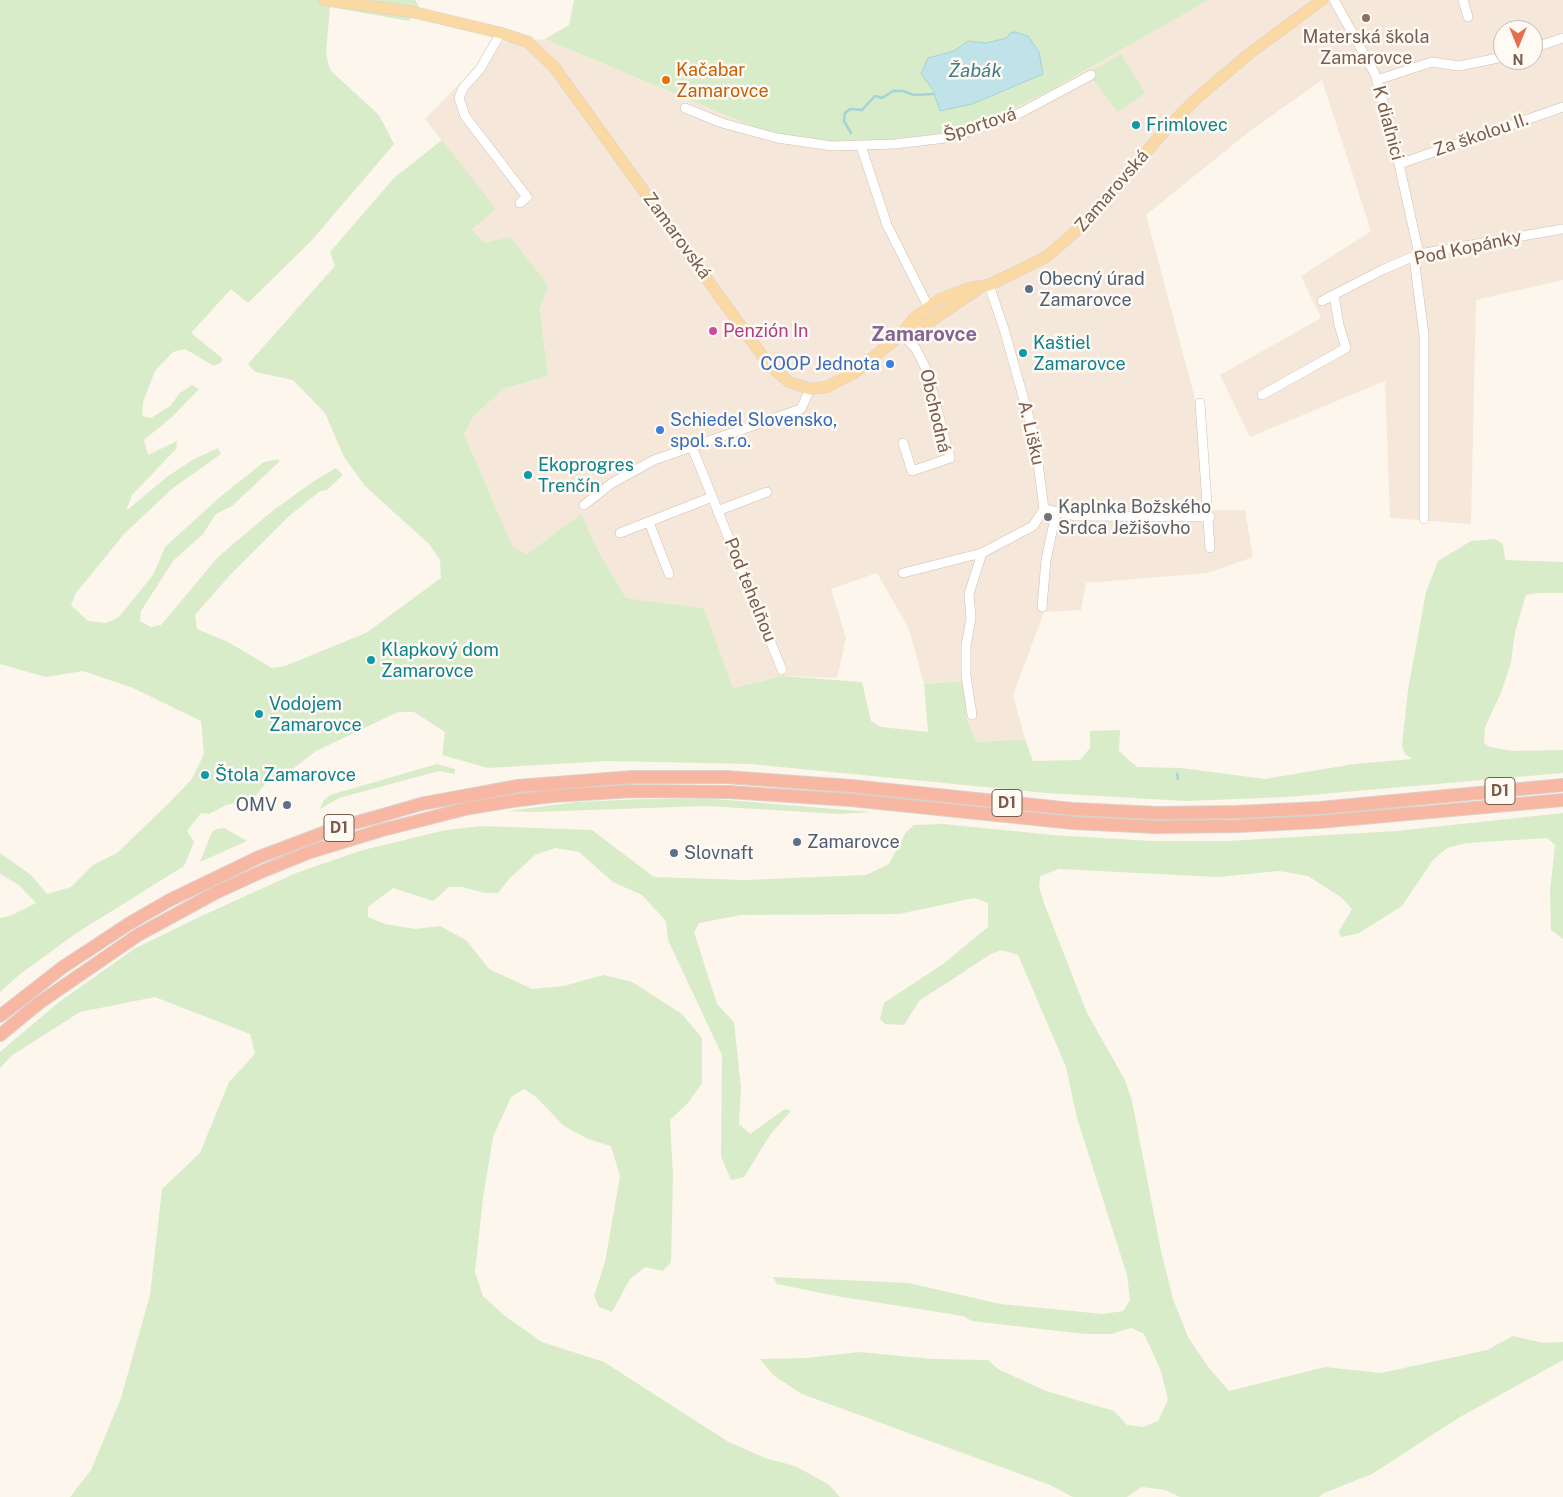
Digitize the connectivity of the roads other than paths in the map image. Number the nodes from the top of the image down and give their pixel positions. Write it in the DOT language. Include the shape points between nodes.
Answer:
graph roads {
  1 [pos="324,0"];
  2 [pos="1322,0"];
  3 [pos="1334,0"];
  4 [pos="1463,0"];
  5 [pos="1468,17"];
  6 [pos="502,33"];
  7 [pos="1563,38"];
  8 [pos="1543,45"];
  9 [pos="1493,60"];
  10 [pos="1091,75"];
  11 [pos="1377,80"];
  12 [pos="1563,107"];
  13 [pos="685,108"];
  14 [pos="861,146"];
  15 [pos="1399,164"];
  16 [pos="520,203"];
  17 [pos="1563,229"];
  18 [pos="1417,256"];
  19 [pos="985,286"];
  20 [pos="1334,295"];
  21 [pos="1322,301"];
  22 [pos="928,306"];
  23 [pos="902,334"];
  24 [pos="810,389"];
  25 [pos="1262,396"];
  26 [pos="1200,403"];
  27 [pos="903,443"];
  28 [pos="692,447"];
  29 [pos="767,492"];
  30 [pos="712,497"];
  31 [pos="584,505"];
  32 [pos="1044,509"];
  33 [pos="717,511"];
  34 [pos="1056,513"];
  35 [pos="1210,517"];
  36 [pos="1424,519"];
  37 [pos="649,522"];
  38 [pos="620,533"];
  39 [pos="1210,548"];
  40 [pos="982,553"];
  41 [pos="904,573"];
  42 [pos="669,574"];
  43 [pos="1042,607"];
  44 [pos="782,670"];
  45 [pos="972,715"];
  46 [pos="1563,786"];
  47 [pos="1563,800"];
  48 [pos="0,1016"];
  49 [pos="0,1034"];
  1 -- 6 [label="main road, Zamarovská" via="385,7"];
  2 -- 19 [label="main road, Zamarovská" via="1250,53 1197,98 1064,243 1046,257"];
  3 -- 11 [label="street, K diaľnici"];
  4 -- 5 [label="street"];
  6 -- 16 [label="street" via="459,98 464,116 527,197"];
  6 -- 24 [label="main road, Zamarovská" via="528,42 555,68 769,365 788,382"];
  7 -- 8 [label="street"];
  9 -- 11 [label="street" via="1460,66 1432,62"];
  10 -- 14 [label="street, Športová" via="1020,113 953,137"];
  11 -- 15 [label="street, K diaľnici"];
  12 -- 15 [label="street, Za školou II."];
  13 -- 14 [label="street, Športová" via="722,123 777,138 832,146"];
  14 -- 22 [label="street" via="887,225"];
  15 -- 18 [label="street, K diaľnici"];
  17 -- 18 [label="street, Pod Kopánky"];
  18 -- 20 [label="street, Pod Kopánky"];
  18 -- 36 [label="street, K diaľnici" via="1424,335"];
  19 -- 22 [label="main road, Zamarovská" via="950,294"];
  19 -- 23 [label="main road, Zamarovská" via="928,323"];
  19 -- 32 [label="street, A. Lišku" via="1035,439"];
  20 -- 21 [label="street, Pod Kopánky"];
  20 -- 25 [label="street" via="1346,348"];
  22 -- 23 [label="main road, Zamarovská"];
  23 -- 24 [label="main road, Zamarovská" via="843,380 827,387"];
  23 -- 27 [label="street, Obchodná" via="916,349 927,371 950,458 912,471"];
  24 -- 28 [label="street" via="801,409"];
  26 -- 35 [label="street" via="1204,483"];
  28 -- 30 [label="street, Pod tehelňou"];
  28 -- 31 [label="street" via="633,470"];
  29 -- 33 [label="street"];
  30 -- 33 [label="street, Pod tehelňou"];
  30 -- 37 [label="street"];
  32 -- 34 [label="street"];
  32 -- 40 [label="street" via="1033,526"];
  33 -- 44 [label="street, Pod tehelňou"];
  34 -- 35 [label="street" via="1085,517"];
  34 -- 43 [label="street" via="1046,560"];
  35 -- 39 [label="street"];
  37 -- 38 [label="street"];
  37 -- 42 [label="street"];
  40 -- 41 [label="street"];
  40 -- 45 [label="street" via="969,594 971,618 966,646 966,676"];
  46 -- 48 [label="highway, D1" via="1320,808 1167,813 1072,809 852,786 726,777 634,776 518,786 421,804 336,828 259,857 130,923 63,967"];
  47 -- 49 [label="highway, D1" via="1318,822 1165,827 1074,823 729,792 634,791 552,796 469,808 310,852 208,897 138,935 61,986"];
}
